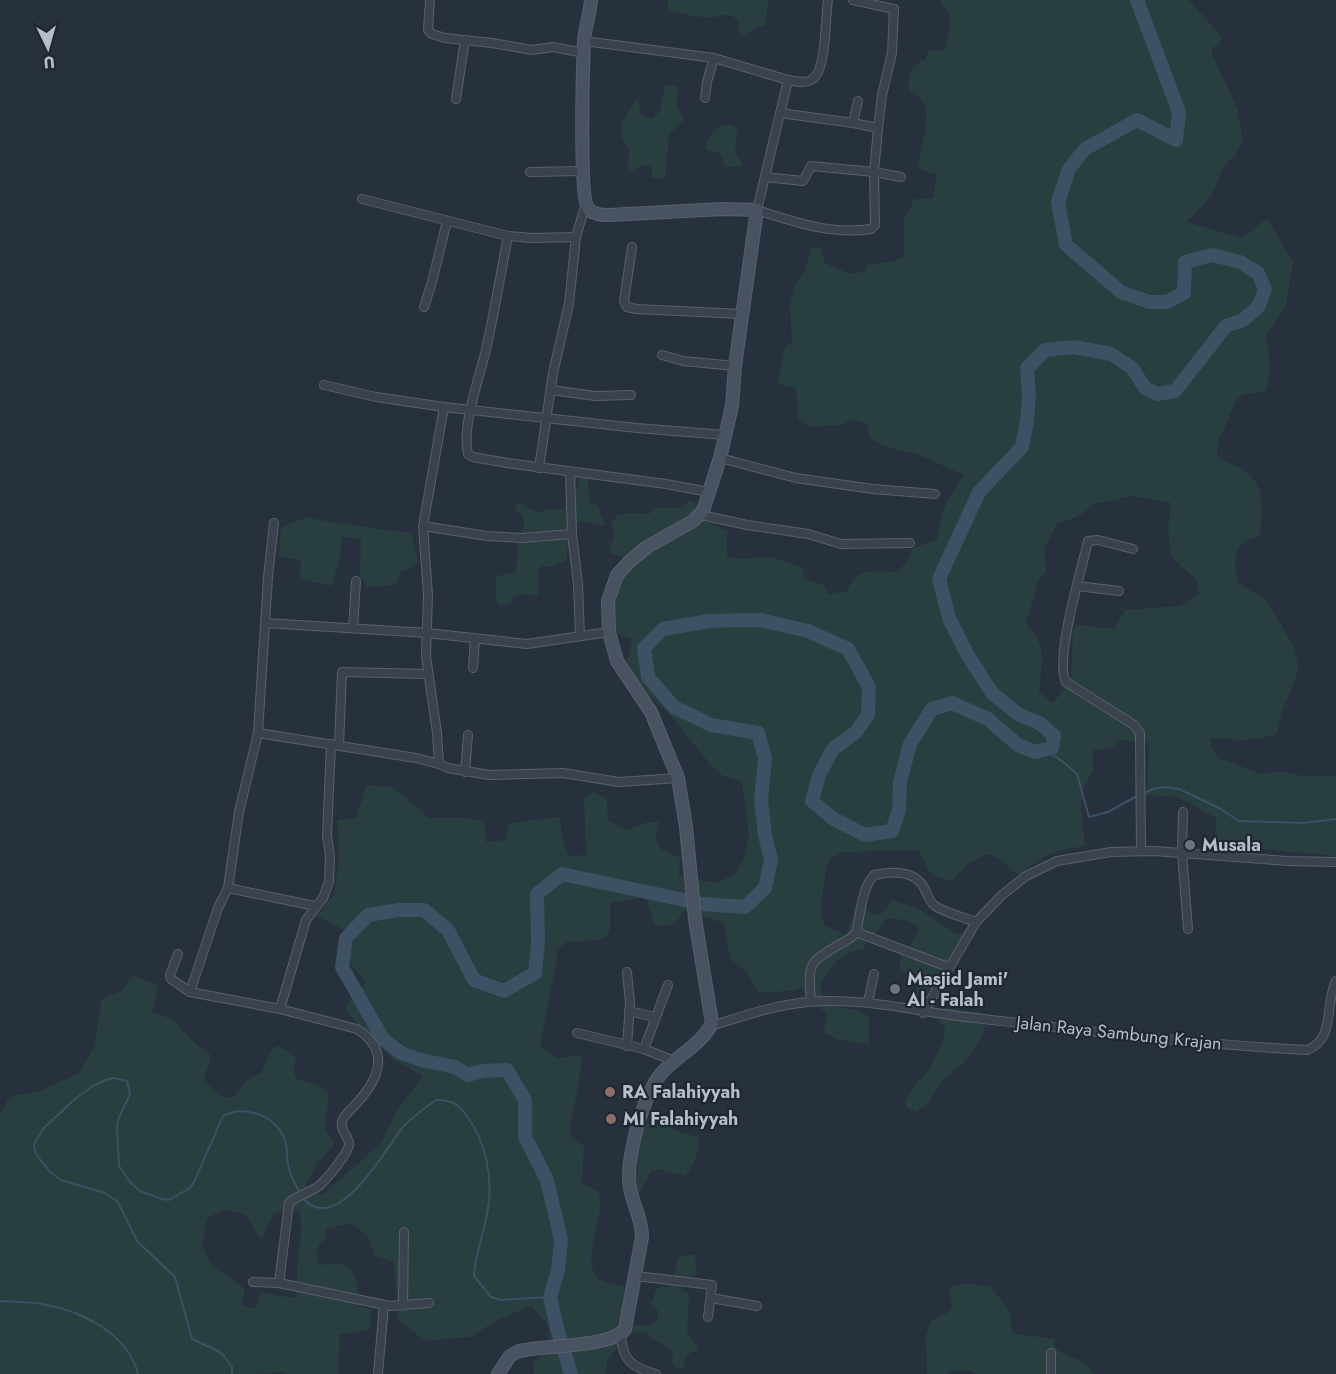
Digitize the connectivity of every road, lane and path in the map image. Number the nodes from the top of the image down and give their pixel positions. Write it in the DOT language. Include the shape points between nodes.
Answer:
graph roads {
  1 [pos="430,0"];
  2 [pos="591,0"];
  3 [pos="828,0"];
  4 [pos="853,0"];
  5 [pos="465,40"];
  6 [pos="584,47"];
  7 [pos="714,58"];
  8 [pos="788,80"];
  9 [pos="705,98"];
  10 [pos="456,99"];
  11 [pos="858,101"];
  12 [pos="780,113"];
  13 [pos="853,123"];
  14 [pos="878,128"];
  15 [pos="583,171"];
  16 [pos="530,172"];
  17 [pos="874,172"];
  18 [pos="765,177"];
  19 [pos="901,177"];
  20 [pos="362,199"];
  21 [pos="586,203"];
  22 [pos="757,210"];
  23 [pos="447,221"];
  24 [pos="508,236"];
  25 [pos="576,237"];
  26 [pos="632,247"];
  27 [pos="424,307"];
  28 [pos="742,314"];
  29 [pos="662,355"];
  30 [pos="735,366"];
  31 [pos="324,385"];
  32 [pos="550,390"];
  33 [pos="631,395"];
  34 [pos="444,407"];
  35 [pos="470,410"];
  36 [pos="547,418"];
  37 [pos="725,435"];
  38 [pos="720,458"];
  39 [pos="539,468"];
  40 [pos="570,472"];
  41 [pos="709,492"];
  42 [pos="935,494"];
  43 [pos="701,514"];
  44 [pos="274,523"];
  45 [pos="423,526"];
  46 [pos="572,534"];
  47 [pos="910,543"];
  48 [pos="1133,549"];
  49 [pos="356,581"];
  50 [pos="1077,586"];
  51 [pos="1119,591"];
  52 [pos="266,623"];
  53 [pos="353,628"];
  54 [pos="609,632"];
  55 [pos="427,633"];
  56 [pos="580,636"];
  57 [pos="476,638"];
  58 [pos="473,668"];
  59 [pos="428,674"];
  60 [pos="258,733"];
  61 [pos="468,735"];
  62 [pos="335,744"];
  63 [pos="439,764"];
  64 [pos="465,772"];
  65 [pos="678,778"];
  66 [pos="1183,812"];
  67 [pos="1141,851"];
  68 [pos="1182,853"];
  69 [pos="1336,862"];
  70 [pos="228,888"];
  71 [pos="315,906"];
  72 [pos="976,922"];
  73 [pos="1188,929"];
  74 [pos="856,932"];
  75 [pos="178,954"];
  76 [pos="948,967"];
  77 [pos="627,972"];
  78 [pos="874,974"];
  79 [pos="1336,981"];
  80 [pos="668,985"];
  81 [pos="190,992"];
  82 [pos="811,1001"];
  83 [pos="868,1002"];
  84 [pos="280,1009"];
  85 [pos="629,1011"];
  86 [pos="923,1012"];
  87 [pos="655,1017"];
  88 [pos="711,1026"];
  89 [pos="578,1033"];
  90 [pos="627,1046"];
  91 [pos="644,1049"];
  92 [pos="674,1061"];
  93 [pos="404,1232"];
  94 [pos="636,1276"];
  95 [pos="253,1282"];
  96 [pos="279,1283"];
  97 [pos="711,1298"];
  98 [pos="429,1303"];
  99 [pos="384,1305"];
  100 [pos="403,1306"];
  101 [pos="756,1306"];
  102 [pos="708,1317"];
  103 [pos="621,1335"];
  104 [pos="1051,1353"];
  105 [pos="378,1374"];
  106 [pos="498,1374"];
  107 [pos="656,1374"];
  108 [pos="1051,1374"];
  1 -- 5 [label="street" via="428,30"];
  2 -- 6 [label="main road"];
  3 -- 8 [label="street" via="819,73 810,81"];
  4 -- 14 [label="street" via="894,9 892,53"];
  5 -- 6 [label="street" via="532,50"];
  5 -- 10 [label="street"];
  6 -- 7 [label="street"];
  6 -- 15 [label="main road"];
  7 -- 8 [label="street"];
  7 -- 9 [label="street"];
  8 -- 12 [label="street"];
  11 -- 13 [label="street"];
  12 -- 13 [label="street"];
  12 -- 18 [label="street"];
  13 -- 14 [label="street"];
  14 -- 17 [label="street"];
  15 -- 16 [label="street"];
  15 -- 21 [label="main road"];
  17 -- 18 [label="street" via="811,166 803,181"];
  17 -- 19 [label="street"];
  17 -- 22 [label="street" via="872,229 813,228"];
  18 -- 22 [label="street"];
  20 -- 23 [label="street"];
  21 -- 22 [label="main road" via="593,212 609,215"];
  21 -- 25 [label="street"];
  22 -- 28 [label="main road"];
  23 -- 24 [label="street"];
  23 -- 27 [label="street"];
  24 -- 25 [label="street"];
  24 -- 35 [label="street" via="488,343"];
  25 -- 32 [label="street" via="568,304"];
  26 -- 28 [label="street" via="624,301 627,307"];
  28 -- 30 [label="main road"];
  29 -- 30 [label="street"];
  30 -- 37 [label="main road"];
  31 -- 34 [label="street"];
  32 -- 33 [label="street" via="595,396"];
  32 -- 36 [label="street"];
  34 -- 35 [label="street"];
  34 -- 45 [label="street"];
  35 -- 36 [label="street"];
  35 -- 39 [label="street" via="468,454"];
  36 -- 37 [label="street"];
  36 -- 39 [label="street"];
  37 -- 38 [label="main road"];
  38 -- 41 [label="main road"];
  38 -- 42 [label="street" via="796,478"];
  39 -- 40 [label="street"];
  40 -- 41 [label="street"];
  40 -- 46 [label="street"];
  41 -- 43 [label="main road"];
  43 -- 47 [label="street" via="841,544"];
  43 -- 54 [label="main road" via="647,547 617,575 608,602"];
  44 -- 52 [label="street"];
  45 -- 46 [label="street" via="522,538"];
  45 -- 55 [label="street"];
  46 -- 56 [label="street"];
  48 -- 50 [label="street" via="1088,541"];
  49 -- 53 [label="street"];
  50 -- 51 [label="street"];
  50 -- 67 [label="street" via="1062,672 1065,679 1138,730"];
  52 -- 53 [label="street"];
  52 -- 60 [label="street"];
  53 -- 55 [label="street"];
  54 -- 56 [label="street"];
  54 -- 65 [label="main road" via="617,661 651,712"];
  55 -- 57 [label="street"];
  55 -- 59 [label="street"];
  56 -- 57 [label="street" via="527,644"];
  57 -- 58 [label="street"];
  59 -- 62 [label="street" via="342,672"];
  59 -- 63 [label="street"];
  60 -- 62 [label="street"];
  60 -- 70 [label="street" via="239,812"];
  61 -- 64 [label="street"];
  62 -- 63 [label="street"];
  62 -- 71 [label="street" via="327,835 329,882"];
  63 -- 64 [label="street"];
  64 -- 65 [label="street" via="563,773 619,782"];
  65 -- 88 [label="main road"];
  66 -- 68 [label="street"];
  67 -- 68 [label="street"];
  67 -- 72 [label="street" via="1057,861 1026,876"];
  68 -- 69 [label="street"];
  68 -- 73 [label="street"];
  70 -- 71 [label="street"];
  70 -- 81 [label="street"];
  71 -- 84 [label="street" via="306,920"];
  72 -- 74 [label="street" via="938,908 920,882 911,876 901,872 880,873 874,874 868,884"];
  72 -- 76 [label="street"];
  74 -- 76 [label="street"];
  74 -- 82 [label="street" via="810,967"];
  75 -- 81 [label="street" via="171,979"];
  76 -- 86 [label="street"];
  77 -- 85 [label="street"];
  78 -- 83 [label="street"];
  79 -- 86 [label="street, Jalan Raya Sambung Krajan" via="1325,1039 1307,1050"];
  80 -- 87 [label="street"];
  81 -- 84 [label="street"];
  82 -- 83 [label="street, Jalan Raya Sambung Krajan"];
  82 -- 88 [label="street, Jalan Raya Sambung Krajan"];
  83 -- 86 [label="street, Jalan Raya Sambung Krajan"];
  84 -- 96 [label="street" via="357,1029 375,1046 380,1063 370,1084 343,1120 342,1129 349,1143 347,1151 323,1183 289,1203"];
  85 -- 87 [label="street"];
  85 -- 90 [label="street"];
  87 -- 91 [label="street"];
  88 -- 92 [label="main road"];
  89 -- 90 [label="street"];
  90 -- 91 [label="street"];
  91 -- 92 [label="street"];
  92 -- 94 [label="main road" via="650,1092 631,1154 629,1185 642,1227"];
  93 -- 100 [label="street"];
  94 -- 97 [label="street" via="711,1285"];
  94 -- 103 [label="main road" via="628,1320"];
  95 -- 96 [label="street"];
  96 -- 99 [label="street"];
  97 -- 101 [label="street"];
  97 -- 102 [label="street"];
  98 -- 100 [label="street"];
  99 -- 100 [label="street"];
  99 -- 105 [label="street"];
  103 -- 106 [label="main road" via="515,1353"];
  103 -- 107 [label="street" via="622,1352 628,1359"];
  104 -- 108 [label="street"];
}
